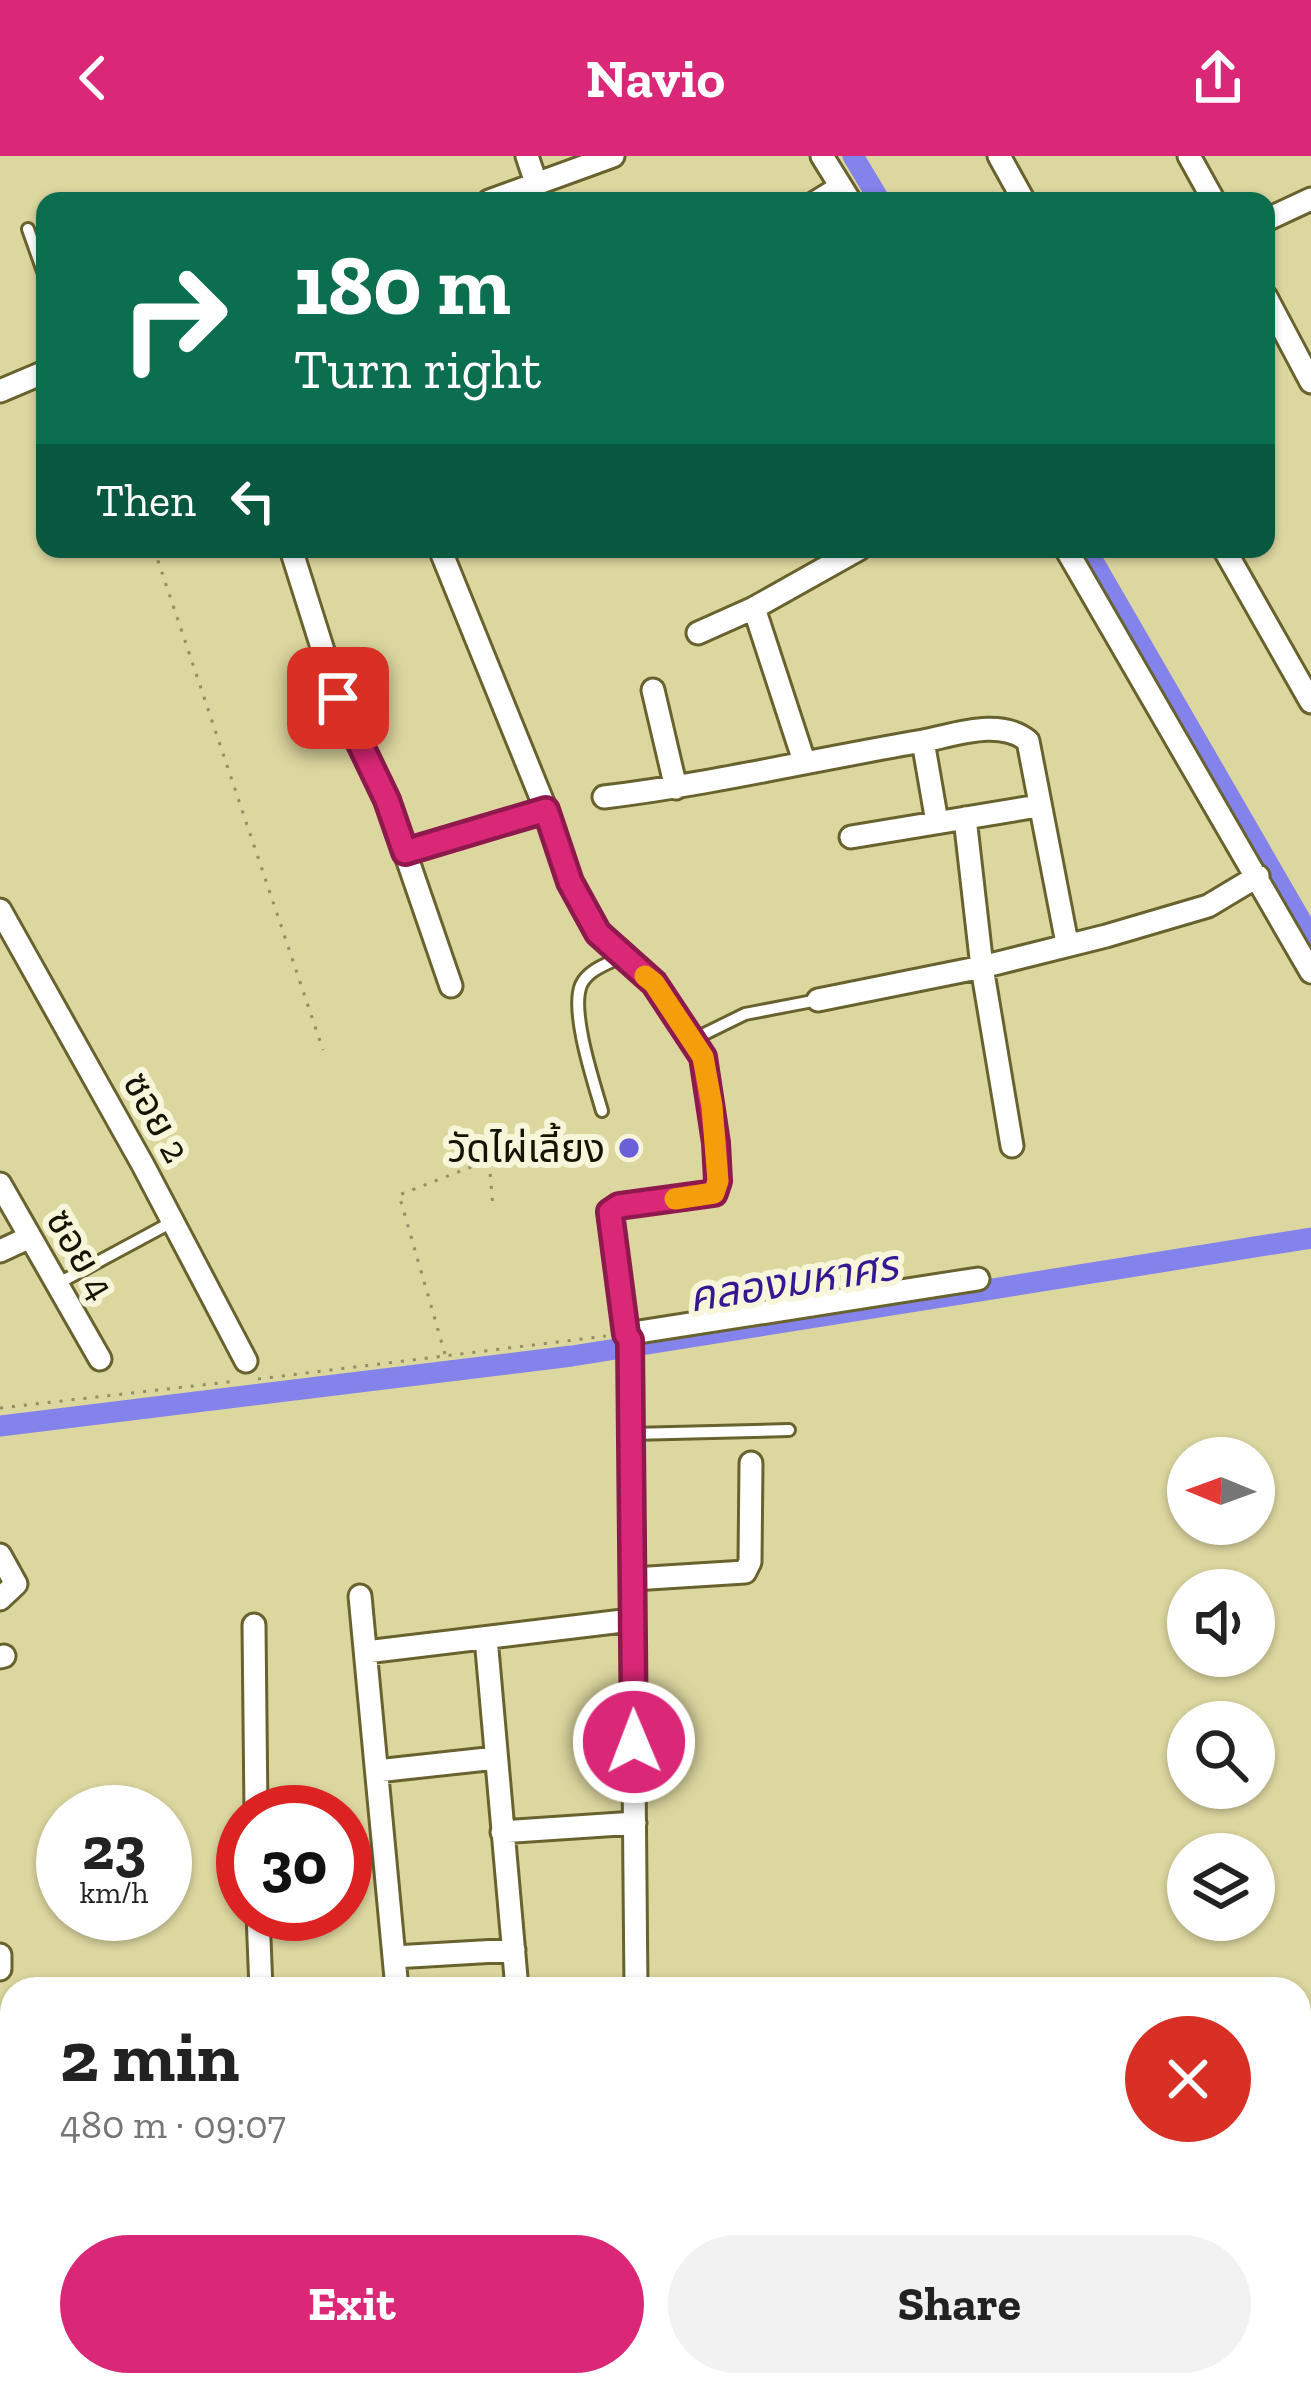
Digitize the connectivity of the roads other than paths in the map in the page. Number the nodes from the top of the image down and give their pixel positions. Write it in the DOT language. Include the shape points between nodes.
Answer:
graph roads {
  1 [pos="527,156"];
  2 [pos="613,156"];
  3 [pos="822,156"];
  4 [pos="999,156"];
  5 [pos="1189,156"];
  6 [pos="536,183"];
  7 [pos="844,191"];
  8 [pos="512,192"];
  9 [pos="1019,192"];
  10 [pos="1209,192"];
  11 [pos="1311,199"];
  12 [pos="1275,216"];
  13 [pos="28,229"];
  14 [pos="36,252"];
  15 [pos="1275,314"];
  16 [pos="36,376"];
  17 [pos="1311,382"];
  18 [pos="0,391"];
  19 [pos="294,558"];
  20 [pos="444,558"];
  21 [pos="843,558"];
  22 [pos="1071,558"];
  23 [pos="1229,558"];
  24 [pos="754,608"];
  25 [pos="698,632"];
  26 [pos="653,690"];
  27 [pos="1311,702"];
  28 [pos="922,741"];
  29 [pos="804,761"];
  30 [pos="676,788"];
  31 [pos="604,797"];
  32 [pos="1038,806"];
  33 [pos="546,810"];
  34 [pos="965,818"];
  35 [pos="937,822"];
  36 [pos="851,837"];
  37 [pos="405,852"];
  38 [pos="1258,876"];
  39 [pos="3,922"];
  40 [pos="1067,943"];
  41 [pos="621,957"];
  42 [pos="982,968"];
  43 [pos="1311,972"];
  44 [pos="451,986"];
  45 [pos="818,1000"];
  46 [pos="692,1040"];
  47 [pos="602,1111"];
  48 [pos="1012,1146"];
  49 [pos="0,1184"];
  50 [pos="172,1222"];
  51 [pos="30,1237"];
  52 [pos="0,1251"];
  53 [pos="978,1279"];
  54 [pos="57,1284"];
  55 [pos="628,1337"];
  56 [pos="100,1359"];
  57 [pos="246,1361"];
  58 [pos="789,1430"];
  59 [pos="632,1434"];
  60 [pos="751,1463"];
  61 [pos="0,1555"];
  62 [pos="633,1579"];
  63 [pos="360,1596"];
  64 [pos="0,1599"];
  65 [pos="631,1620"];
  66 [pos="254,1625"];
  67 [pos="486,1638"];
  68 [pos="366,1652"];
  69 [pos="496,1758"];
  70 [pos="377,1771"];
  71 [pos="256,1785"];
  72 [pos="635,1823"];
  73 [pos="502,1832"];
  74 [pos="259,1941"];
  75 [pos="514,1950"];
  76 [pos="0,1955"];
  77 [pos="394,1958"];
  78 [pos="0,1969"];
  79 [pos="261,1977"];
  80 [pos="396,1977"];
  81 [pos="516,1977"];
  82 [pos="636,1977"];
  1 -- 6 [label="street"];
  2 -- 6 [label="street"];
  3 -- 7 [label="street"];
  4 -- 9 [label="street"];
  5 -- 10 [label="street"];
  6 -- 8 [label="street"];
  11 -- 12 [label="street"];
  13 -- 14 [label="lane"];
  15 -- 17 [label="street"];
  16 -- 18 [label="street"];
  19 -- 37 [label="street" via="338,698"];
  20 -- 33 [label="street"];
  21 -- 24 [label="street"];
  22 -- 38 [label="street"];
  23 -- 27 [label="street"];
  24 -- 25 [label="street"];
  24 -- 29 [label="street"];
  26 -- 30 [label="street"];
  28 -- 29 [label="street"];
  28 -- 32 [label="street" via="1017,732 1033,753"];
  28 -- 35 [label="street"];
  29 -- 30 [label="street"];
  30 -- 31 [label="street"];
  32 -- 34 [label="street"];
  32 -- 40 [label="street"];
  33 -- 37 [label="street"];
  33 -- 41 [label="lane" via="586,915"];
  34 -- 35 [label="street"];
  34 -- 42 [label="street"];
  35 -- 36 [label="street"];
  37 -- 44 [label="street"];
  38 -- 40 [label="street" via="1208,906"];
  38 -- 43 [label="street"];
  39 -- 50 [label="street, ซอย 2"];
  40 -- 42 [label="street"];
  41 -- 46 [label="lane" via="654,983"];
  41 -- 47 [label="lane" via="579,988 583,1045"];
  42 -- 45 [label="street"];
  42 -- 48 [label="street"];
  45 -- 46 [label="lane" via="745,1014"];
  46 -- 55 [label="lane" via="703,1057 718,1181 714,1193 610,1212"];
  49 -- 51 [label="street, ซอย 4"];
  50 -- 54 [label="lane"];
  50 -- 57 [label="street, ซอย 2"];
  51 -- 52 [label="street"];
  51 -- 54 [label="street, ซอย 4"];
  53 -- 55 [label="street"];
  54 -- 56 [label="street, ซอย 4"];
  55 -- 59 [label="street"];
  58 -- 59 [label="lane"];
  59 -- 62 [label="street"];
  60 -- 62 [label="street" via="745,1572"];
  61 -- 64 [label="street" via="16,1584"];
  62 -- 65 [label="street"];
  63 -- 68 [label="street"];
  65 -- 67 [label="street"];
  65 -- 72 [label="street"];
  66 -- 71 [label="street"];
  67 -- 68 [label="street"];
  67 -- 69 [label="street"];
  68 -- 70 [label="street"];
  69 -- 70 [label="street"];
  69 -- 73 [label="street"];
  70 -- 77 [label="street"];
  72 -- 73 [label="street"];
  72 -- 82 [label="street"];
  73 -- 75 [label="street"];
  74 -- 79 [label="street"];
  75 -- 77 [label="street"];
  75 -- 81 [label="street"];
  76 -- 78 [label="street"];
  77 -- 80 [label="street"];
}
